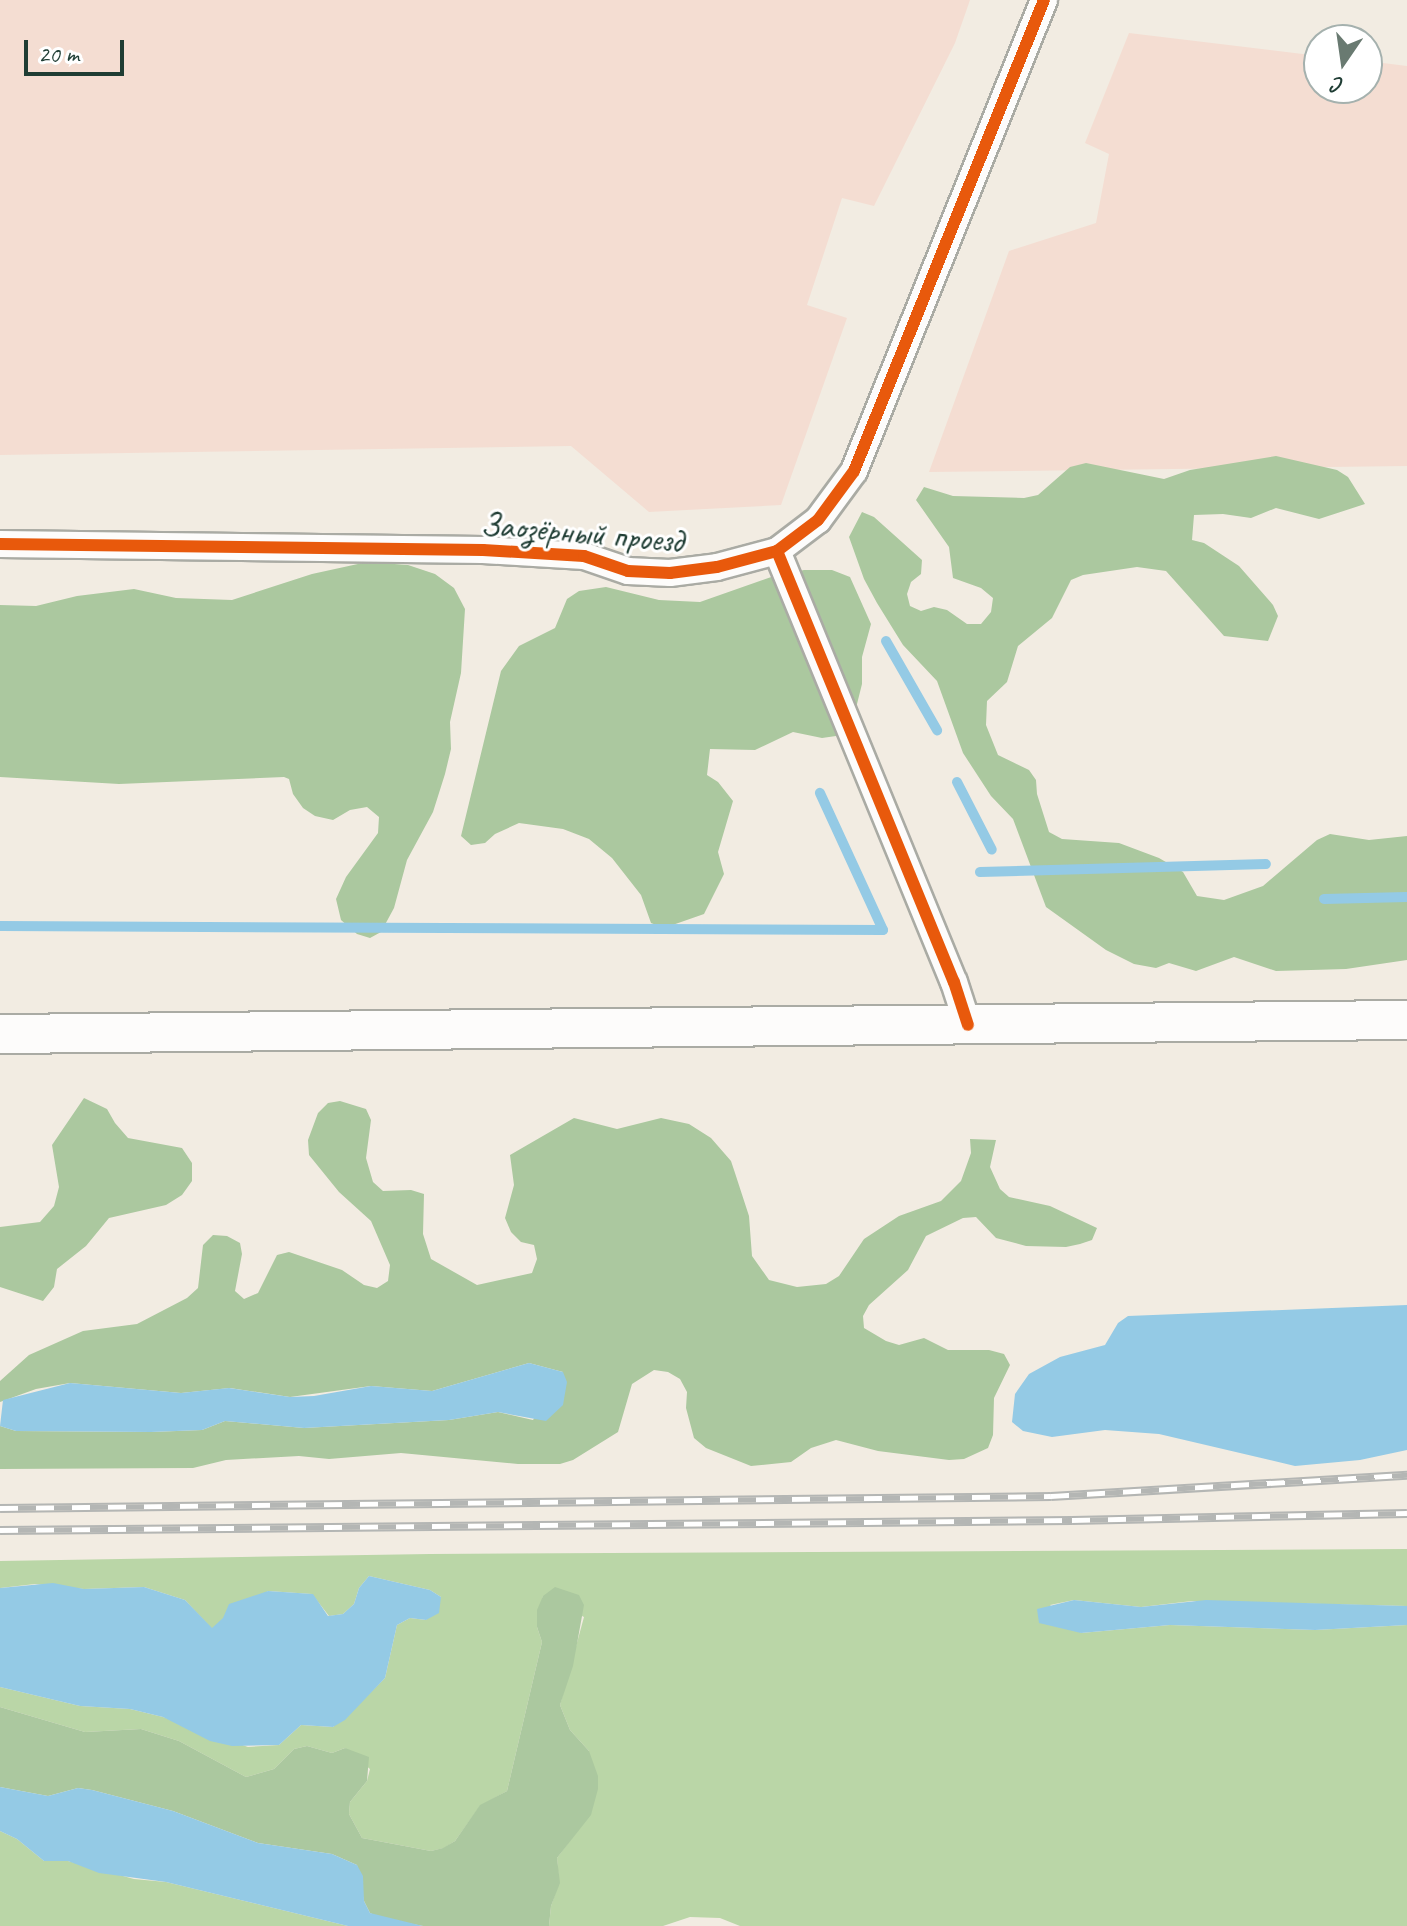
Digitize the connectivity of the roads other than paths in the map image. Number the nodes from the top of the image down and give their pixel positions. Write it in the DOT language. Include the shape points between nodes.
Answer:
graph roads {
  1 [pos="1044,0"];
  2 [pos="0,544"];
  3 [pos="777,551"];
  4 [pos="1407,1020"];
  5 [pos="968,1025"];
  6 [pos="0,1034"];
  1 -- 3 [label="street, Заозёрный проезд" via="854,471 818,520"];
  2 -- 3 [label="street, Заозёрный проезд" via="483,550 584,556 628,571 670,573"];
  3 -- 5 [label="street"];
  4 -- 5 [label="main road"];
  5 -- 6 [label="main road"];
}
